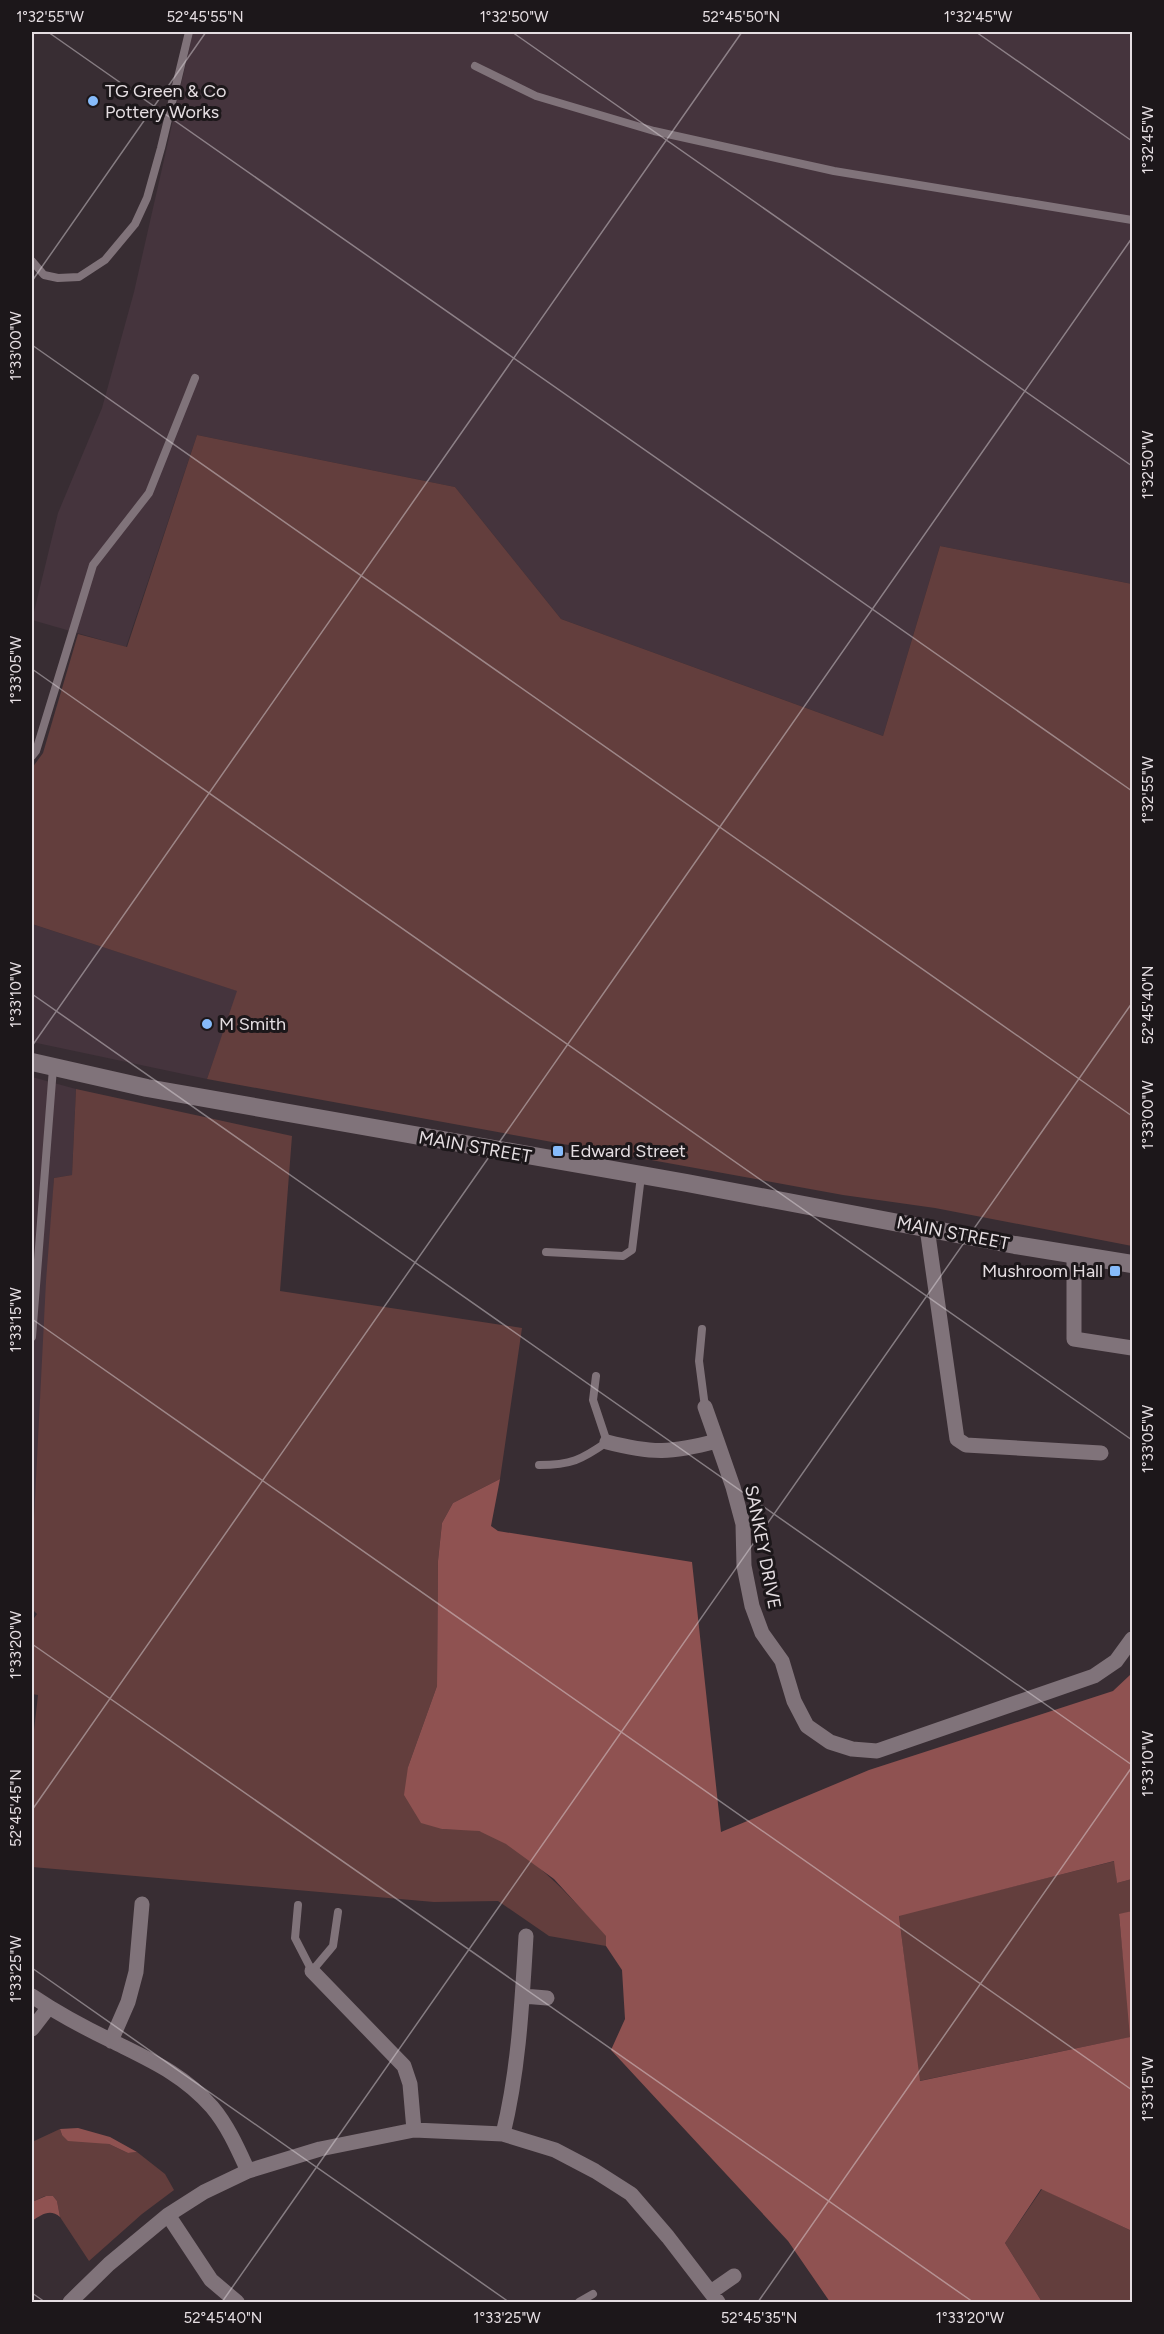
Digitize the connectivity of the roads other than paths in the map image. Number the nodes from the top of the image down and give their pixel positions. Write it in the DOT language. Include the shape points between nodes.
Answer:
graph roads {
  1 [pos="189,32"];
  2 [pos="475,66"];
  3 [pos="1132,220"];
  4 [pos="32,261"];
  5 [pos="195,378"];
  6 [pos="32,756"];
  7 [pos="32,1062"];
  8 [pos="53,1068"];
  9 [pos="642,1176"];
  10 [pos="927,1228"];
  11 [pos="546,1252"];
  12 [pos="1074,1255"];
  13 [pos="1132,1264"];
  14 [pos="702,1329"];
  15 [pos="32,1337"];
  16 [pos="1132,1348"];
  17 [pos="596,1376"];
  18 [pos="705,1407"];
  19 [pos="717,1441"];
  20 [pos="607,1442"];
  21 [pos="1101,1453"];
  22 [pos="539,1465"];
  23 [pos="1132,1639"];
  24 [pos="141,1904"];
  25 [pos="298,1905"];
  26 [pos="338,1912"];
  27 [pos="526,1936"];
  28 [pos="312,1971"];
  29 [pos="32,1996"];
  30 [pos="523,1996"];
  31 [pos="547,1998"];
  32 [pos="49,2007"];
  33 [pos="32,2029"];
  34 [pos="111,2041"];
  35 [pos="414,2130"];
  36 [pos="503,2134"];
  37 [pos="248,2171"];
  38 [pos="168,2215"];
  39 [pos="734,2276"];
  40 [pos="593,2295"];
  41 [pos="714,2297"];
  42 [pos="70,2302"];
  43 [pos="237,2302"];
  44 [pos="579,2302"];
  1 -- 4 [label="lane" via="147,198 135,224 105,260 79,277 44,275"];
  2 -- 3 [label="lane" via="536,96 654,131 834,171"];
  5 -- 6 [label="lane" via="149,493 93,565"];
  7 -- 8 [label="street, MAIN STREET"];
  8 -- 9 [label="street, MAIN STREET"];
  8 -- 15 [label="lane"];
  9 -- 10 [label="street, MAIN STREET"];
  9 -- 11 [label="lane" via="632,1250 623,1256"];
  10 -- 12 [label="street, MAIN STREET"];
  10 -- 21 [label="street" via="957,1439 966,1445"];
  12 -- 13 [label="street, MAIN STREET"];
  12 -- 16 [label="street" via="1074,1339"];
  14 -- 18 [label="lane" via="699,1361"];
  17 -- 20 [label="lane" via="593,1400"];
  18 -- 19 [label="street, SANKEY DRIVE"];
  19 -- 20 [label="street" via="661,1452"];
  19 -- 23 [label="street, SANKEY DRIVE" via="743,1524 744,1566 762,1634 782,1660 794,1701 807,1726 830,1742 877,1751 1094,1676 1116,1661"];
  20 -- 22 [label="lane" via="572,1462"];
  24 -- 34 [label="street" via="136,1972"];
  25 -- 28 [label="lane" via="295,1938"];
  26 -- 28 [label="lane" via="333,1946"];
  27 -- 30 [label="street"];
  28 -- 35 [label="street" via="404,2066 410,2084"];
  29 -- 32 [label="street"];
  30 -- 31 [label="street"];
  30 -- 36 [label="street"];
  32 -- 33 [label="street"];
  32 -- 34 [label="street"];
  34 -- 37 [label="street" via="165,2066 188,2084 231,2133"];
  35 -- 36 [label="street"];
  35 -- 37 [label="street" via="320,2149"];
  36 -- 41 [label="street" via="555,2150 631,2194"];
  37 -- 38 [label="street"];
  38 -- 42 [label="street"];
  38 -- 43 [label="street" via="211,2280"];
  39 -- 41 [label="street"];
  40 -- 44 [label="lane"];
}
